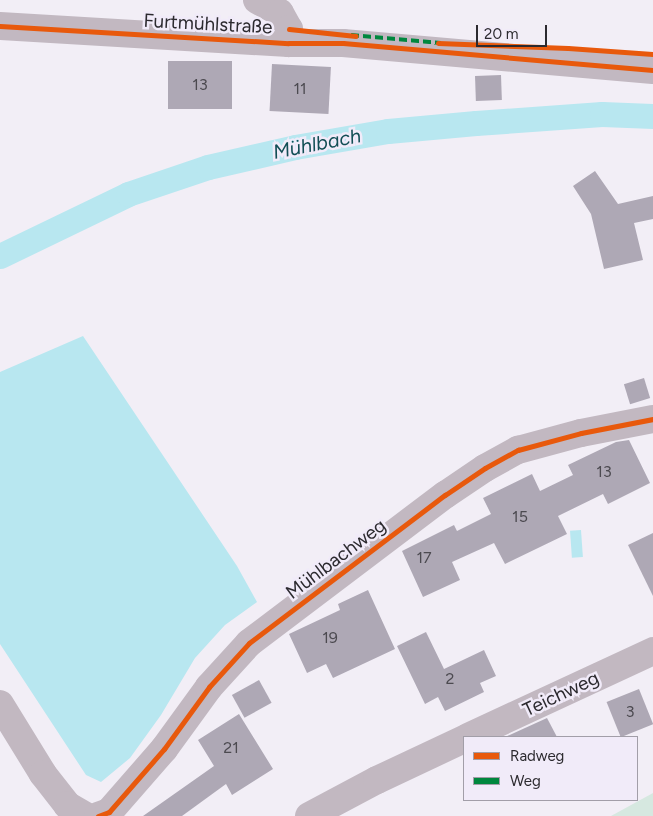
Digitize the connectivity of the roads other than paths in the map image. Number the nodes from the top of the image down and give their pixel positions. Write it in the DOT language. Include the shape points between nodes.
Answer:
graph roads {
  1 [pos="257,0"];
  2 [pos="0,26"];
  3 [pos="289,43"];
  4 [pos="653,70"];
  5 [pos="653,419"];
  6 [pos="653,651"];
  7 [pos="0,704"];
  8 [pos="470,736"];
  9 [pos="463,739"];
  10 [pos="86,816"];
  11 [pos="98,816"];
  12 [pos="309,816"];
  1 -- 3 [label="street" via="280,13 289,29"];
  2 -- 3 [label="street, Furtmühlstraße"];
  3 -- 4 [label="street, Furtmühlstraße" via="344,43"];
  5 -- 11 [label="street, Mühlbachweg" via="518,450 445,495 249,643 209,687 164,749 109,812"];
  6 -- 8 [label="street, Teichweg"];
  7 -- 10 [label="street" via="42,774 66,805"];
  9 -- 12 [label="street"];
}
